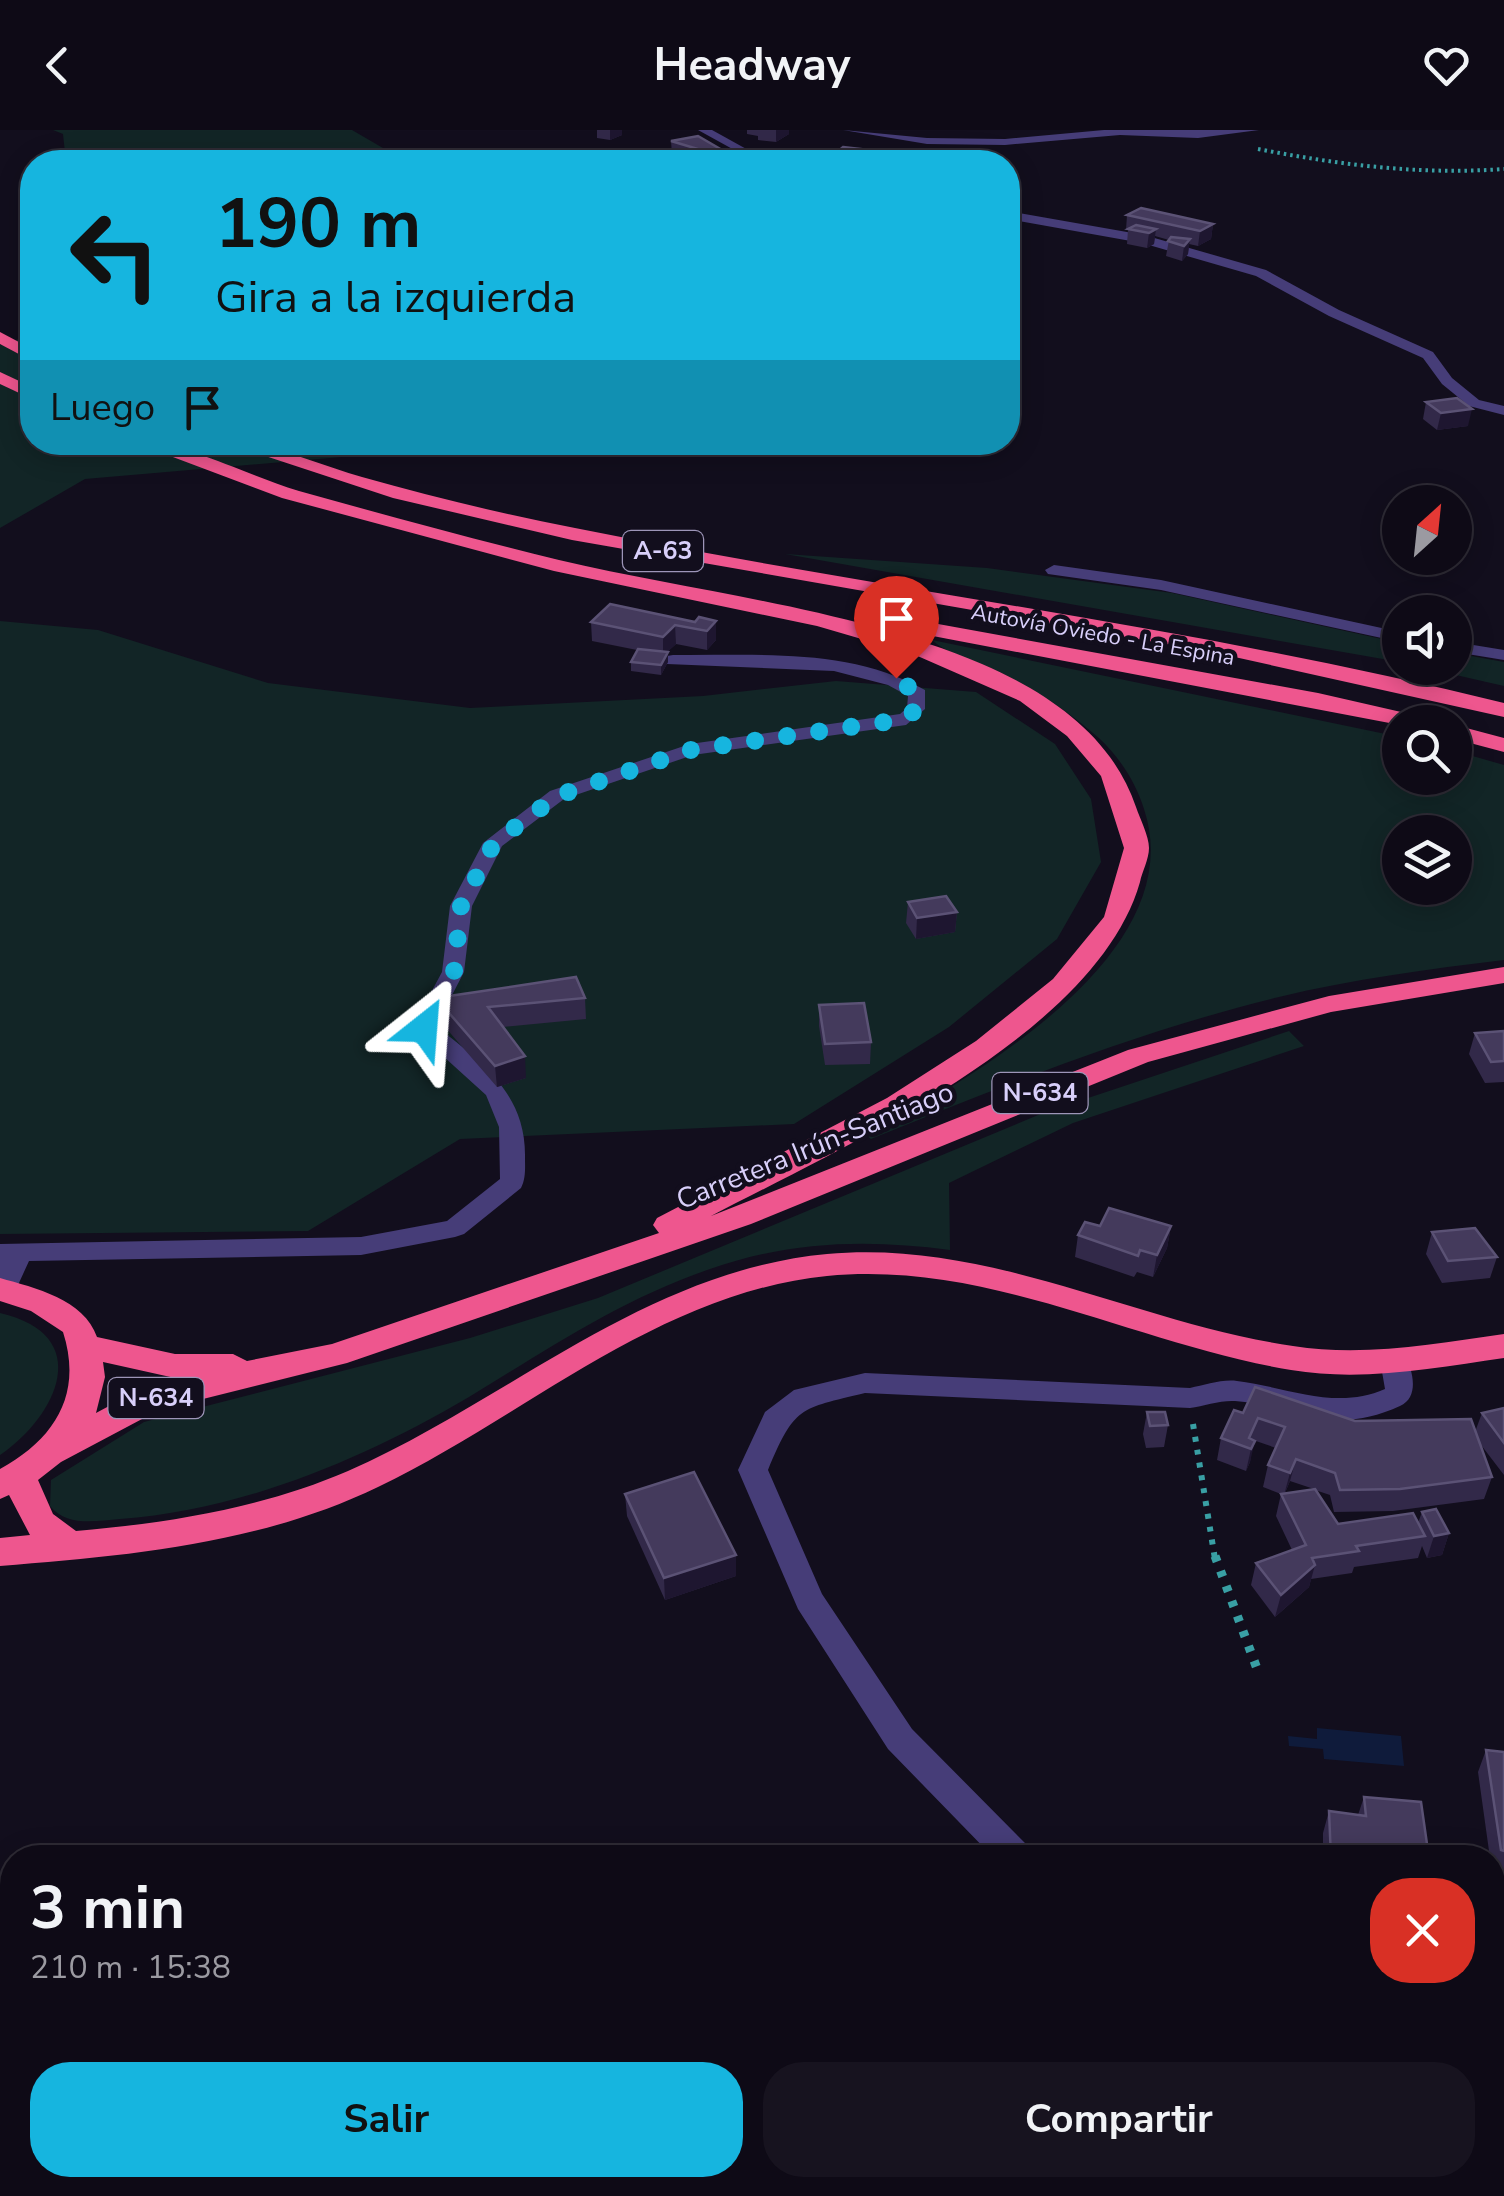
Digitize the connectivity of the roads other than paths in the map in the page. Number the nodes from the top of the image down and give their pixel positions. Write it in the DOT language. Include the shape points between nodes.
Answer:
graph roads {
  1 [pos="704,130"];
  2 [pos="714,130"];
  3 [pos="849,130"];
  4 [pos="1254,130"];
  5 [pos="745,150"];
  6 [pos="1020,218"];
  7 [pos="1504,411"];
  8 [pos="179,455"];
  9 [pos="275,455"];
  10 [pos="502,550"];
  11 [pos="1054,570"];
  12 [pos="1102,625"];
  13 [pos="1382,632"];
  14 [pos="1472,650"];
  15 [pos="1504,655"];
  16 [pos="673,660"];
  17 [pos="1504,700"];
  18 [pos="1504,710"];
  19 [pos="1382,715"];
  20 [pos="1472,737"];
  21 [pos="1504,745"];
  22 [pos="1504,975"];
  23 [pos="9,1252"];
  24 [pos="592,1268"];
  25 [pos="2,1289"];
  26 [pos="86,1346"];
  27 [pos="1504,1346"];
  28 [pos="1394,1360"];
  29 [pos="271,1366"];
  30 [pos="50,1452"];
  31 [pos="9,1480"];
  32 [pos="70,1546"];
  33 [pos="0,1552"];
  34 [pos="1004,1845"];
  1 -- 2 [label="street"];
  2 -- 5 [label="street"];
  3 -- 4 [label="street" via="959,142"];
  6 -- 7 [label="street" via="1144,240 1261,273 1428,355 1474,403"];
  8 -- 10 [label="highway, Autovía Oviedo - La Espina / A-63" via="289,494"];
  9 -- 12 [label="highway, Autovía Oviedo - La Espina / A-63" via="425,500 571,532"];
  10 -- 19 [label="highway, Autovía Oviedo - La Espina / A-63"];
  10 -- 24 [label="highway" via="584,575 863,631 978,670 1038,704 1099,754 1126,794 1138,835 1129,895 1114,924 1094,953 1019,1020 858,1130"];
  11 -- 13 [label="street" via="1161,585"];
  12 -- 17 [label="highway" via="1217,640"];
  12 -- 18 [label="highway, Autovía Oviedo - La Espina / A-63" via="1388,680"];
  14 -- 15 [label="street"];
  16 -- 23 [label="street" via="865,670 908,686 918,694 916,709 906,719 872,726 690,750 557,796 494,843 461,906 454,972 424,1028 498,1090 516,1136 512,1182 455,1228 361,1246"];
  20 -- 21 [label="highway"];
  22 -- 24 [label="highway, Carretera Irún-Santiago / N-634" via="1328,1004 1155,1050 740,1217"];
  23 -- 25 [label="street"];
  24 -- 29 [label="highway, Carretera Irún-Santiago / N-634" via="336,1355"];
  25 -- 26 [label="highway, N-634" via="42,1302 77,1326"];
  26 -- 29 [label="highway, Carretera Irún-Santiago / N-634" via="175,1366"];
  26 -- 30 [label="highway, N-634" via="91,1378 80,1416"];
  27 -- 28 [label="highway"];
  28 -- 32 [label="highway" via="1294,1358 954,1271 826,1265 736,1282 670,1306 412,1455 292,1508 164,1539"];
  28 -- 34 [label="street" via="1400,1394 1365,1410 1233,1390 1190,1398 865,1382 804,1396 774,1420 753,1470 809,1600 900,1739"];
  29 -- 30 [label="highway, Carretera Irún-Santiago / N-634" via="149,1400"];
  30 -- 31 [label="highway, N-634"];
  31 -- 32 [label="highway" via="40,1523"];
  32 -- 33 [label="highway"];
}
